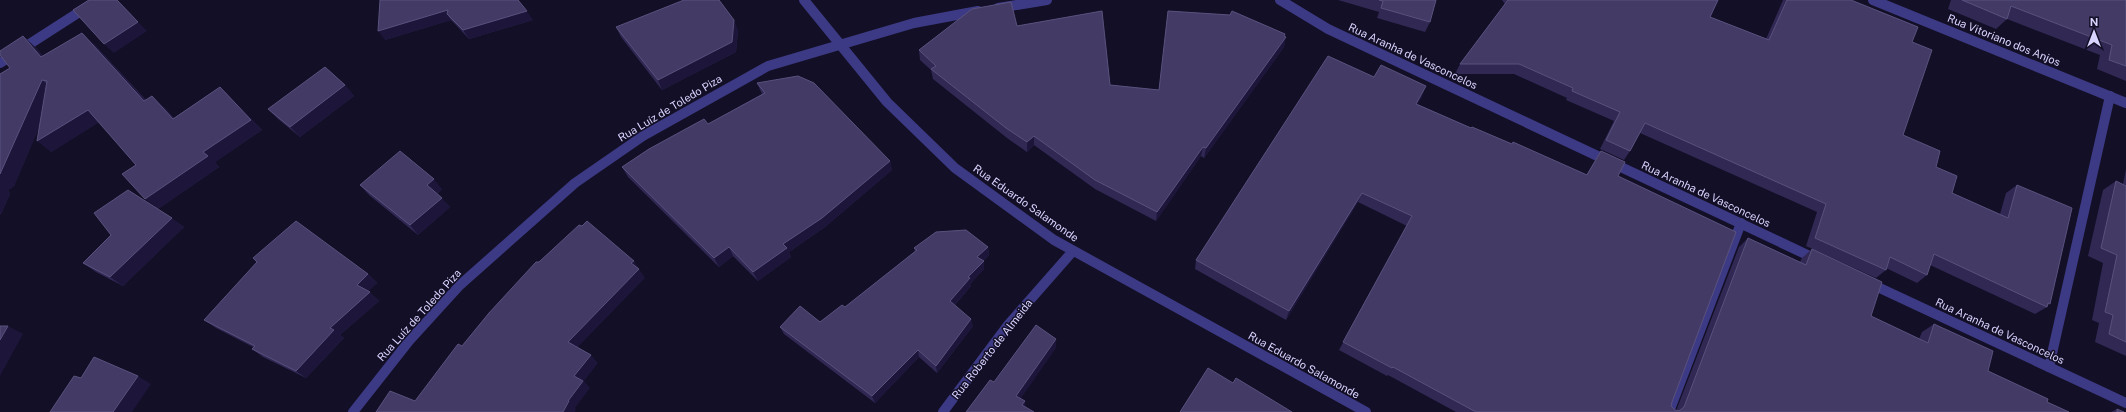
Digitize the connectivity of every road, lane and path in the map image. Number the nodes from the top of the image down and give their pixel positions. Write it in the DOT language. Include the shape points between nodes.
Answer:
graph roads {
  1 [pos="98,0"];
  2 [pos="804,0"];
  3 [pos="1047,0"];
  4 [pos="1280,0"];
  5 [pos="1873,0"];
  6 [pos="839,43"];
  7 [pos="0,63"];
  8 [pos="2110,96"];
  9 [pos="2126,102"];
  10 [pos="1741,223"];
  11 [pos="1073,251"];
  12 [pos="1830,265"];
  13 [pos="1858,278"];
  14 [pos="2048,367"];
  15 [pos="2126,404"];
  16 [pos="353,412"];
  17 [pos="943,412"];
  18 [pos="1366,412"];
  19 [pos="1669,412"];
  1 -- 7 [label="street"];
  2 -- 6 [label="street, Rua Eduardo Salamonde"];
  3 -- 6 [label="street, Rua Luíz de Toledo Piza" via="914,23"];
  4 -- 10 [label="street, Rua Aranha de Vasconcelos" via="1328,29"];
  5 -- 8 [label="street, Rua Vitoriano dos Anjos"];
  6 -- 11 [label="street, Rua Eduardo Salamonde" via="887,102 955,168"];
  6 -- 16 [label="street, Rua Luíz de Toledo Piza" via="768,66 643,136 575,184 460,284 409,341"];
  8 -- 9 [label="street, Rua Vitoriano dos Anjos"];
  8 -- 14 [label="street"];
  10 -- 12 [label="street, Rua Aranha de Vasconcelos"];
  10 -- 19 [label="street"];
  11 -- 17 [label="street, Rua Roberto de Almeida" via="1008,325"];
  11 -- 18 [label="street, Rua Eduardo Salamonde"];
  13 -- 14 [label="street, Rua Aranha de Vasconcelos"];
  14 -- 15 [label="street, Rua Aranha de Vasconcelos"];
}
